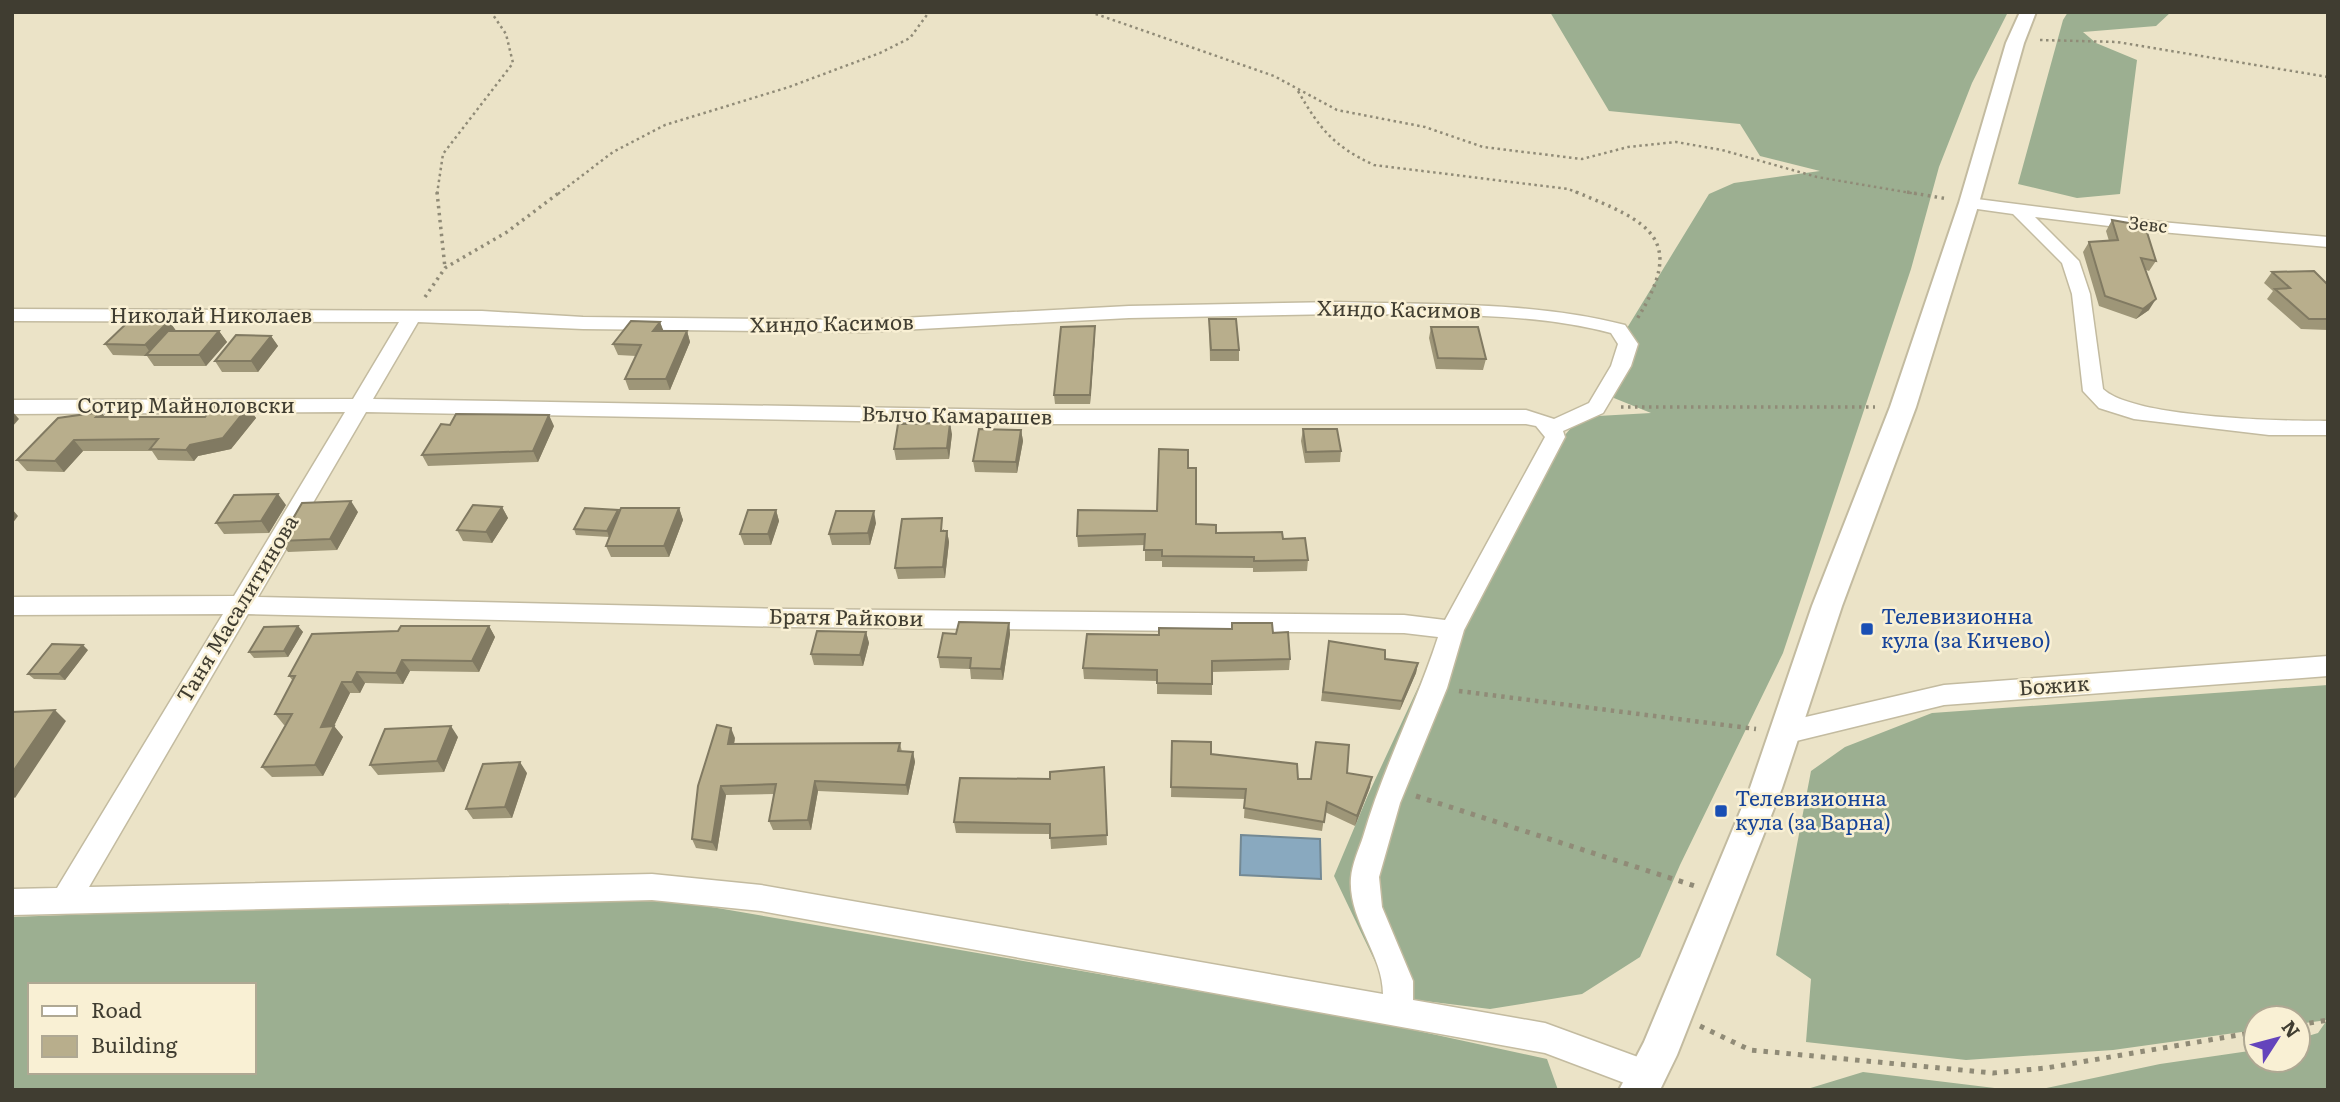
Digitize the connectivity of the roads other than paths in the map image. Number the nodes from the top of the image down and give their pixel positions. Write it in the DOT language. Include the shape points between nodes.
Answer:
graph roads {
  1 [pos="2028,12"];
  2 [pos="1969,203"];
  3 [pos="2018,209"];
  4 [pos="2328,242"];
  5 [pos="12,315"];
  6 [pos="411,318"];
  7 [pos="359,405"];
  8 [pos="12,407"];
  9 [pos="1552,428"];
  10 [pos="2328,428"];
  11 [pos="240,605"];
  12 [pos="12,606"];
  13 [pos="1452,630"];
  14 [pos="2328,666"];
  15 [pos="1784,733"];
  16 [pos="65,901"];
  17 [pos="12,902"];
  18 [pos="1398,1010"];
  19 [pos="1642,1082"];
  1 -- 2 [label="street"];
  2 -- 3 [label="street, Зевс"];
  2 -- 15 [label="street" via="1903,407"];
  3 -- 4 [label="street, Зевс"];
  3 -- 10 [label="street" via="2070,261 2081,294 2093,391 2106,403 2134,412 2269,428"];
  5 -- 6 [label="street, Николай Николаев"];
  6 -- 7 [label="street, Таня Масалитинова"];
  6 -- 9 [label="street, Хиндо Касимов" via="863,326 1338,308 1498,312 1587,321 1618,329 1628,344 1621,366 1596,408"];
  7 -- 8 [label="street, Сотир Майноловски"];
  7 -- 9 [label="street, Вълчо Камарашев" via="1020,418 1526,417"];
  7 -- 11 [label="street, Таня Масалитинова"];
  9 -- 13 [label="street" via="1555,437"];
  11 -- 12 [label="street, Братя Райкови"];
  11 -- 13 [label="street, Братя Райкови" via="789,618 1404,624"];
  11 -- 16 [label="street, Таня Масалитинова"];
  13 -- 18 [label="street" via="1434,688 1392,789 1365,877 1368,907 1398,981"];
  14 -- 15 [label="street, Божик" via="1944,695"];
  15 -- 19 [label="street" via="1723,895"];
  16 -- 17 [label="street"];
  16 -- 18 [label="street" via="652,887 761,898"];
  18 -- 19 [label="street" via="1545,1038"];
}
